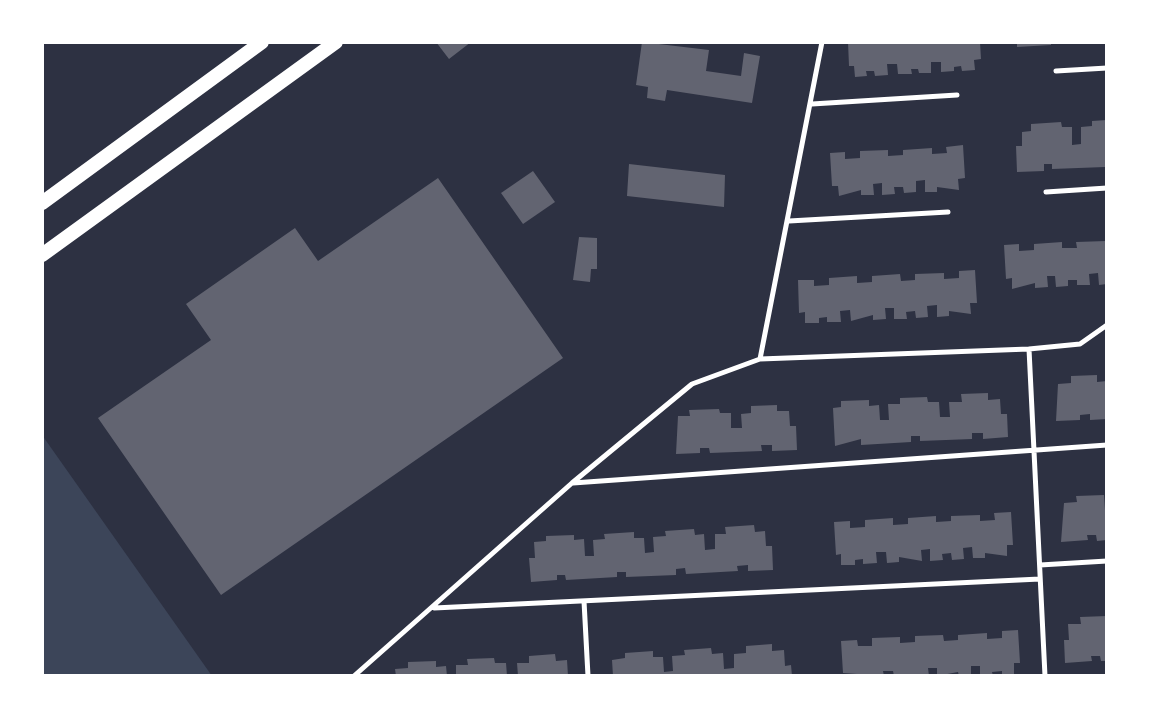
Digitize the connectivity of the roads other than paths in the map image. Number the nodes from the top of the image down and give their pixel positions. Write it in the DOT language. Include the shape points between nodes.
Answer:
graph roads {
  1 [pos="262,42"];
  2 [pos="336,42"];
  3 [pos="822,42"];
  4 [pos="1107,68"];
  5 [pos="1056,71"];
  6 [pos="957,95"];
  7 [pos="812,104"];
  8 [pos="1107,188"];
  9 [pos="1046,192"];
  10 [pos="42,203"];
  11 [pos="948,212"];
  12 [pos="789,221"];
  13 [pos="42,255"];
  14 [pos="1107,325"];
  15 [pos="1029,349"];
  16 [pos="760,359"];
  17 [pos="1107,445"];
  18 [pos="1032,449"];
  19 [pos="572,483"];
  20 [pos="1107,561"];
  21 [pos="1040,565"];
  22 [pos="1040,579"];
  23 [pos="584,601"];
  24 [pos="434,608"];
  25 [pos="354,676"];
  26 [pos="588,676"];
  27 [pos="1045,676"];
  1 -- 10 [label="main road"];
  2 -- 13 [label="main road"];
  3 -- 7 [label="lane"];
  4 -- 5 [label="lane"];
  6 -- 7 [label="lane"];
  7 -- 12 [label="lane"];
  8 -- 9 [label="lane"];
  11 -- 12 [label="lane"];
  12 -- 16 [label="lane"];
  14 -- 15 [label="lane" via="1080,344"];
  15 -- 16 [label="lane"];
  15 -- 18 [label="lane"];
  16 -- 19 [label="lane" via="692,384"];
  17 -- 18 [label="lane"];
  18 -- 19 [label="lane"];
  18 -- 21 [label="lane"];
  19 -- 24 [label="lane"];
  20 -- 21 [label="lane"];
  21 -- 22 [label="lane"];
  22 -- 23 [label="lane"];
  22 -- 27 [label="lane"];
  23 -- 24 [label="lane"];
  23 -- 26 [label="lane"];
  24 -- 25 [label="lane"];
}
